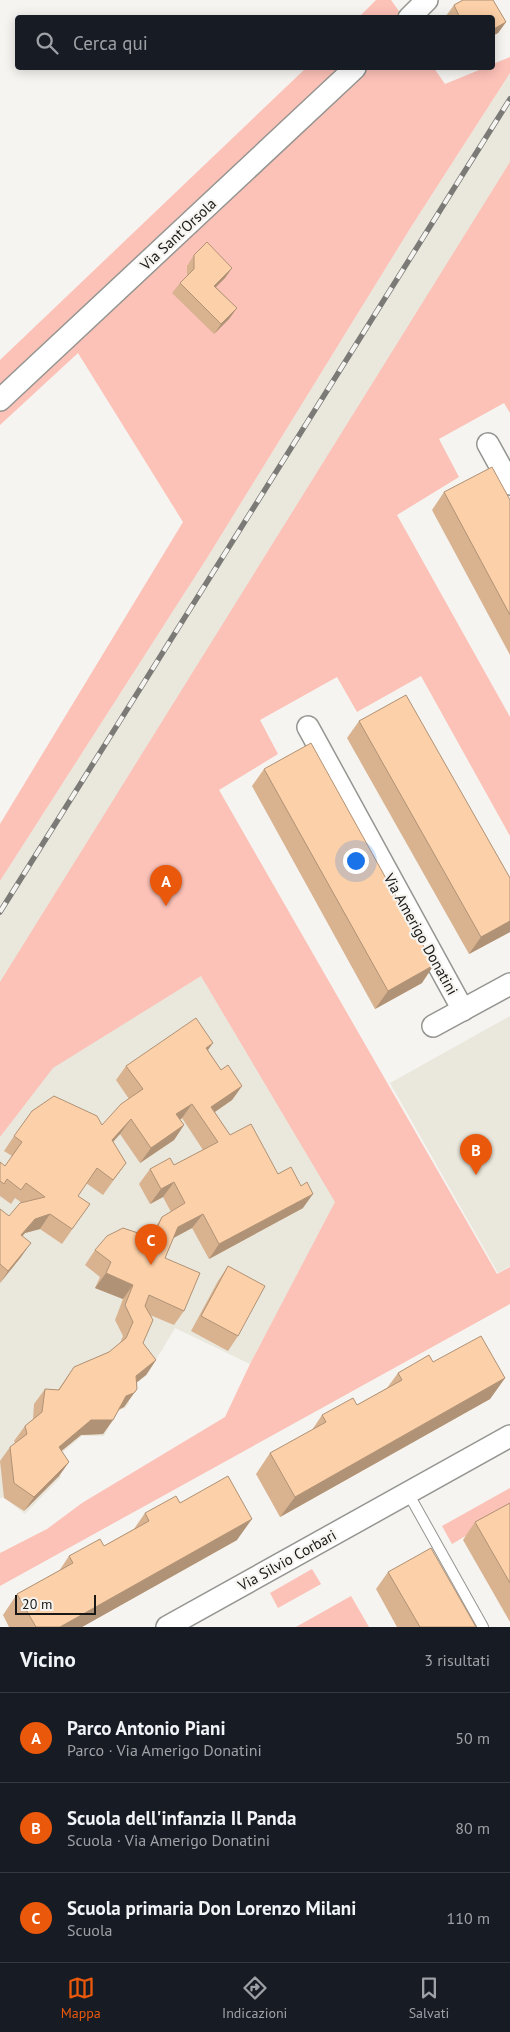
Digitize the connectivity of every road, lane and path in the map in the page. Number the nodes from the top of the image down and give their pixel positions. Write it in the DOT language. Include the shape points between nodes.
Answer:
graph roads {
  1 [pos="427,0"];
  2 [pos="412,15"];
  3 [pos="353,70"];
  4 [pos="0,400"];
  5 [pos="488,444"];
  6 [pos="510,484"];
  7 [pos="308,727"];
  8 [pos="510,984"];
  9 [pos="463,1010"];
  10 [pos="434,1026"];
  11 [pos="510,1436"];
  12 [pos="408,1493"];
  13 [pos="167,1627"];
  14 [pos="483,1627"];
  1 -- 2 [label="street"];
  3 -- 4 [label="street, Via Sant'Orsola"];
  5 -- 6 [label="street"];
  7 -- 9 [label="street, Via Amerigo Donatini"];
  8 -- 9 [label="street, Via Amerigo Donatini"];
  9 -- 10 [label="street, Via Amerigo Donatini"];
  11 -- 12 [label="street, Via Silvio Corbari"];
  12 -- 13 [label="street, Via Silvio Corbari"];
  12 -- 14 [label="lane"];
}
